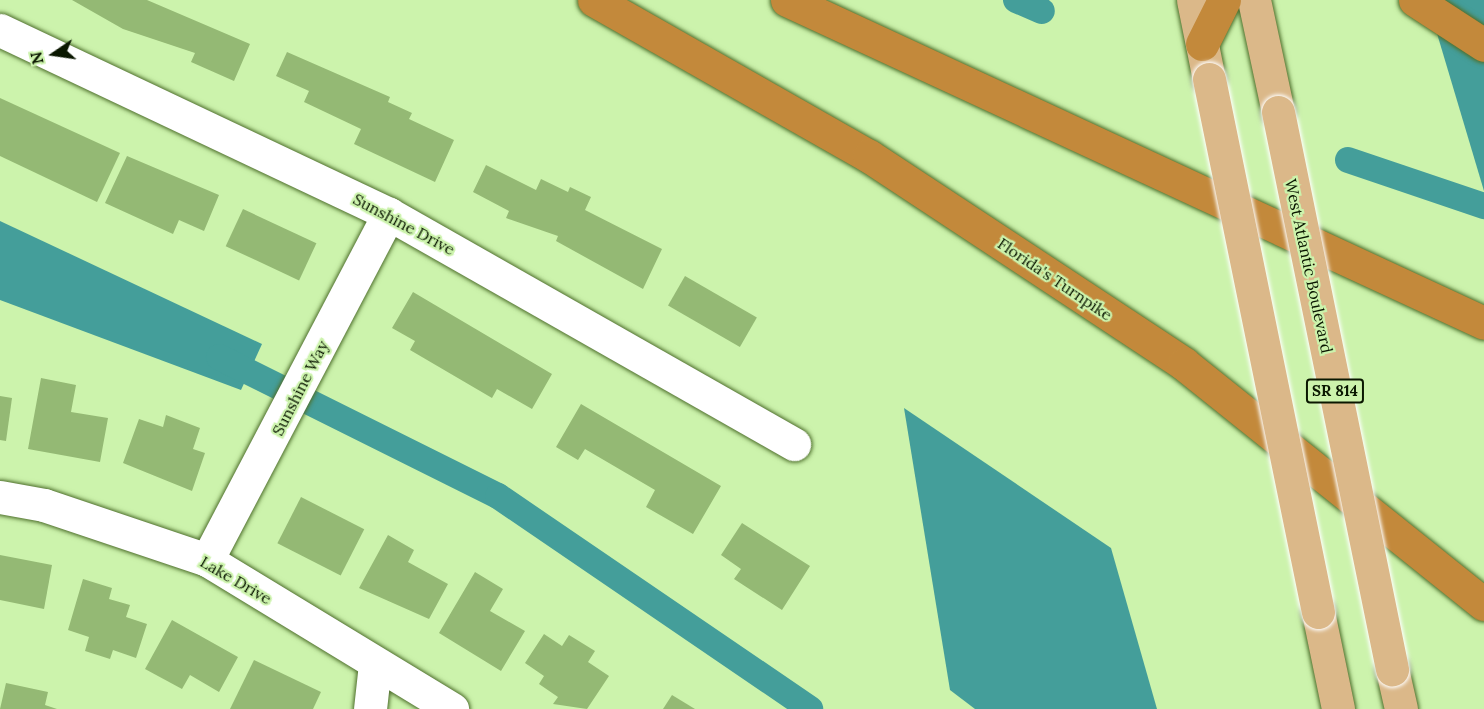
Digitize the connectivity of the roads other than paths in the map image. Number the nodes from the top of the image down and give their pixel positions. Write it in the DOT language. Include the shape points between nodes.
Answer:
graph roads {
  1 [pos="594,0"];
  2 [pos="787,0"];
  3 [pos="1193,0"];
  4 [pos="1224,0"];
  5 [pos="1254,0"];
  6 [pos="1415,0"];
  7 [pos="0,30"];
  8 [pos="1202,44"];
  9 [pos="1484,45"];
  10 [pos="389,214"];
  11 [pos="1483,323"];
  12 [pos="794,444"];
  13 [pos="0,497"];
  14 [pos="207,560"];
  15 [pos="1484,604"];
  16 [pos="375,664"];
  17 [pos="370,709"];
  18 [pos="452,709"];
  19 [pos="1338,709"];
  20 [pos="1401,709"];
  1 -- 15 [label="highway, Florida's Turnpike" via="869,156 1184,364"];
  2 -- 11 [label="highway"];
  3 -- 8 [label="main road"];
  4 -- 8 [label="highway"];
  5 -- 20 [label="main road, West Atlantic Boulevard / SR 814, bridge"];
  6 -- 9 [label="highway"];
  7 -- 10 [label="street, Sunshine Drive"];
  8 -- 19 [label="main road, bridge"];
  10 -- 12 [label="street, Sunshine Drive"];
  10 -- 14 [label="street, Sunshine Way"];
  13 -- 14 [label="street, Lake Drive" via="44,505"];
  14 -- 16 [label="street, Lake Drive"];
  16 -- 17 [label="street"];
  16 -- 18 [label="street, Lake Drive"];
}
